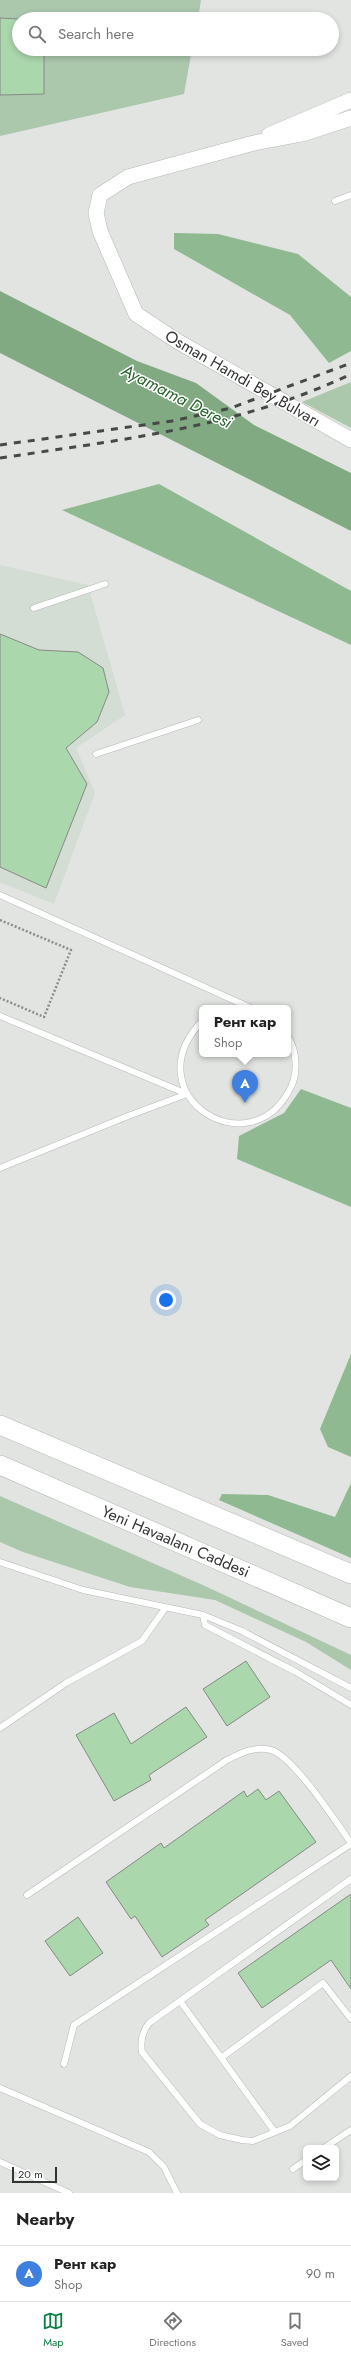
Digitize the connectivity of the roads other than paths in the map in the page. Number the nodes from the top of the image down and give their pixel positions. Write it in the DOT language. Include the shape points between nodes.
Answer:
graph roads {
  1 [pos="351,100"];
  2 [pos="351,118"];
  3 [pos="254,143"];
  4 [pos="351,195"];
  5 [pos="335,201"];
  6 [pos="351,440"];
  7 [pos="105,584"];
  8 [pos="34,608"];
  9 [pos="198,720"];
  10 [pos="96,754"];
  11 [pos="0,895"];
  12 [pos="244,1005"];
  13 [pos="0,1016"];
  14 [pos="199,1024"];
  15 [pos="291,1046"];
  16 [pos="187,1094"];
  17 [pos="0,1168"];
  18 [pos="0,1425"];
  19 [pos="0,1465"];
  20 [pos="0,1562"];
  21 [pos="351,1574"];
  22 [pos="301,1595"];
  23 [pos="166,1607"];
  24 [pos="203,1615"];
  25 [pos="351,1618"];
  26 [pos="351,1627"];
  27 [pos="351,1688"];
  28 [pos="351,1705"];
  29 [pos="0,1728"];
  30 [pos="351,1843"];
  31 [pos="351,1879"];
  32 [pos="27,1895"];
  33 [pos="180,2001"];
  34 [pos="351,2019"];
  35 [pos="221,2058"];
  36 [pos="64,2064"];
  37 [pos="351,2076"];
  38 [pos="0,2088"];
  39 [pos="351,2130"];
  40 [pos="275,2132"];
  41 [pos="328,2145"];
  42 [pos="0,2162"];
  43 [pos="303,2162"];
  44 [pos="293,2170"];
  45 [pos="69,2193"];
  46 [pos="177,2193"];
  1 -- 3 [label="street"];
  2 -- 3 [label="street" via="302,134"];
  3 -- 6 [label="street, Osman Hamdi Bey Bulvarı" via="128,177 100,195 96,213 100,231 136,314 176,341"];
  4 -- 5 [label="lane"];
  7 -- 8 [label="lane"];
  9 -- 10 [label="lane"];
  11 -- 12 [label="lane"];
  13 -- 16 [label="lane"];
  14 -- 16 [label="lane" via="189,1035 181,1054 180,1075"];
  15 -- 16 [label="lane" via="296,1061 294,1081 285,1100 271,1114 252,1122 232,1124 212,1118 198,1108"];
  16 -- 17 [label="lane"];
  18 -- 21 [label="main road"];
  19 -- 22 [label="main road, Yeni Havaalanı Caddesi"];
  20 -- 23 [label="lane" via="84,1590"];
  22 -- 25 [label="main road, Yeni Havaalanı Caddesi"];
  22 -- 26 [label="main road"];
  23 -- 24 [label="lane"];
  23 -- 29 [label="lane" via="142,1641 66,1683"];
  24 -- 27 [label="lane" via="242,1631"];
  24 -- 28 [label="lane" via="205,1625 296,1672"];
  30 -- 32 [label="lane" via="295,1769 272,1750 250,1749 227,1760"];
  30 -- 36 [label="lane" via="74,2024"];
  31 -- 33 [label="lane"];
  33 -- 35 [label="lane"];
  33 -- 40 [label="lane" via="149,2023 144,2030 142,2052 200,2124 210,2130 242,2140 253,2140"];
  34 -- 35 [label="lane" via="323,1983"];
  35 -- 40 [label="lane"];
  37 -- 40 [label="lane" via="290,2126"];
  38 -- 46 [label="lane" via="148,2152 164,2168"];
  39 -- 41 [label="lane"];
  42 -- 45 [label="lane"];
  43 -- 44 [label="lane"];
}
